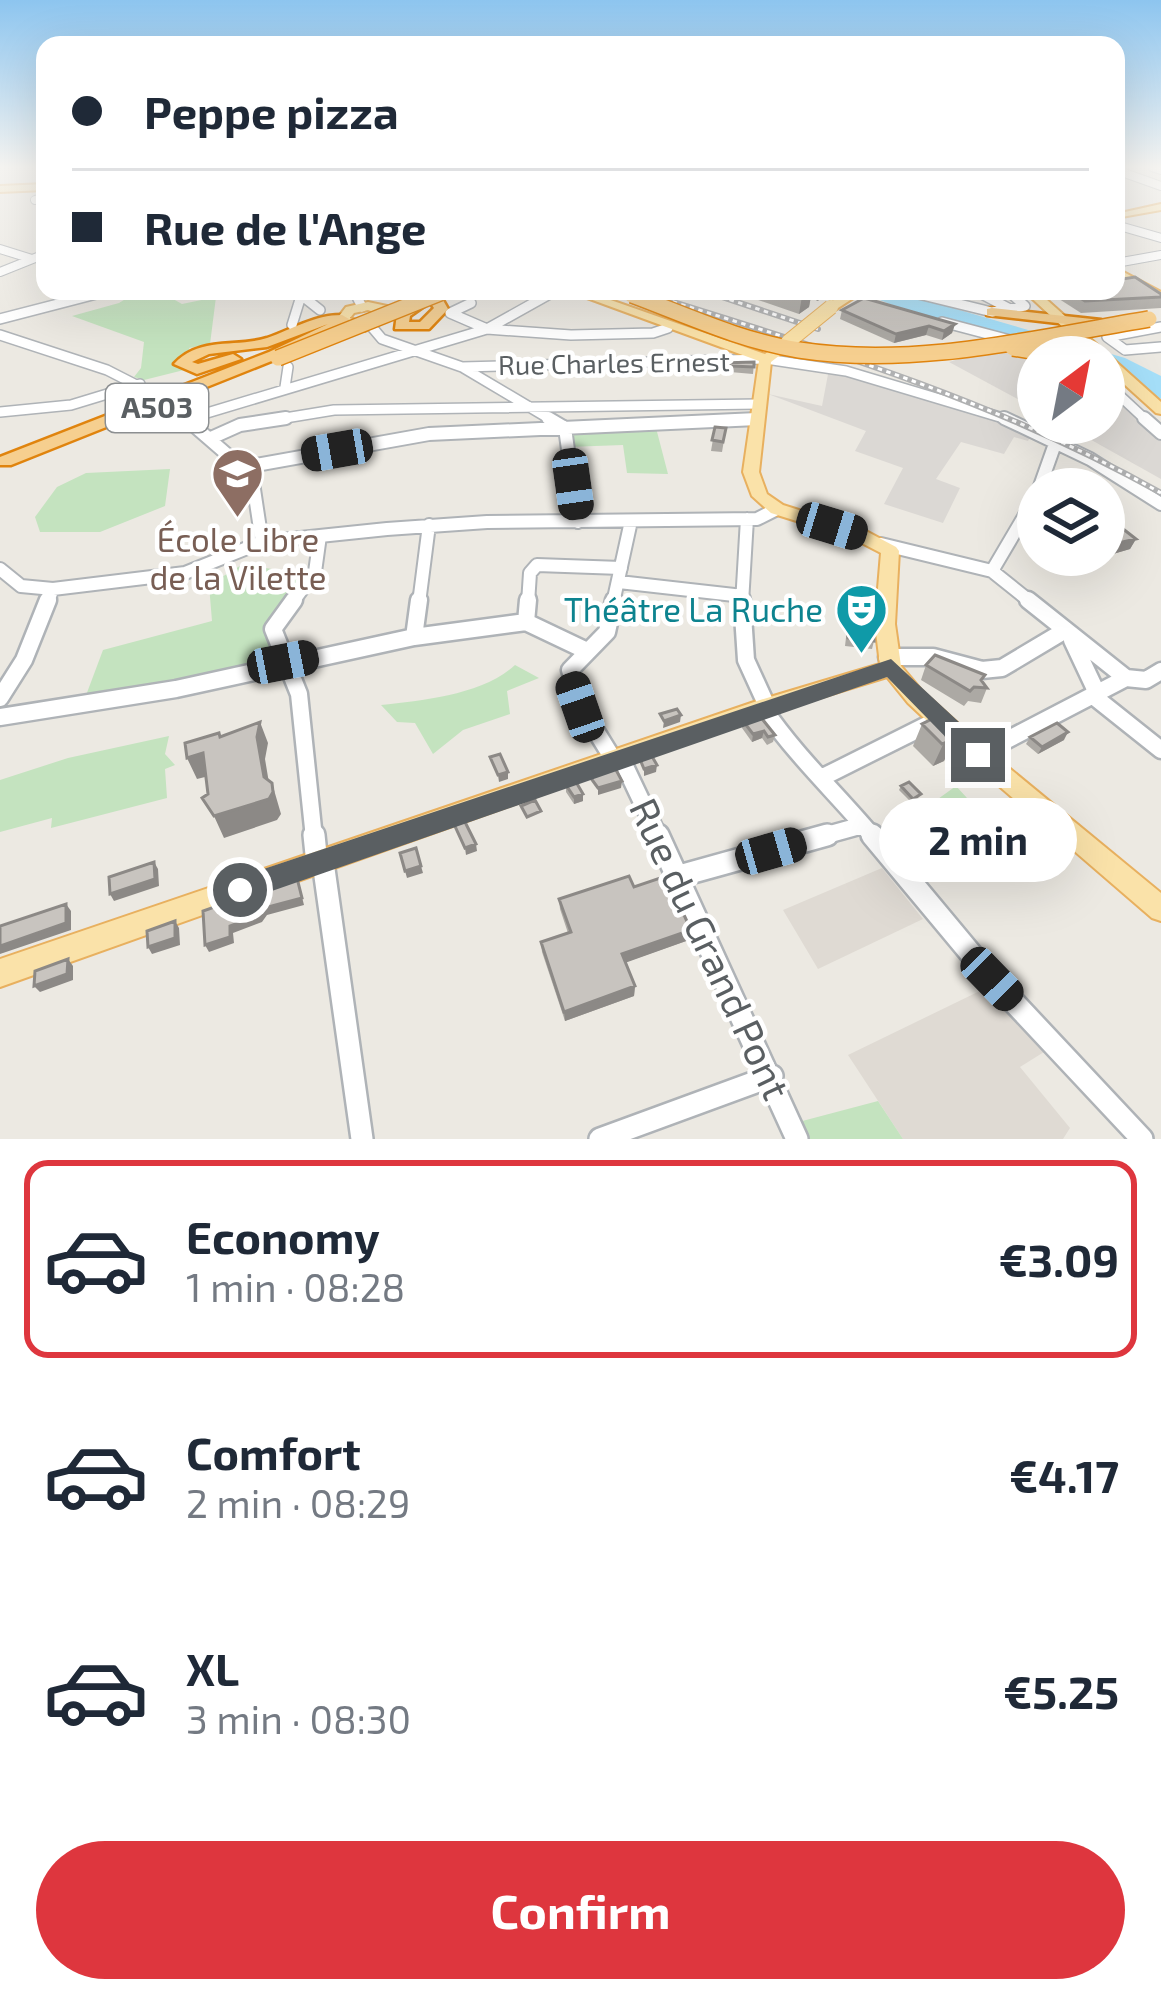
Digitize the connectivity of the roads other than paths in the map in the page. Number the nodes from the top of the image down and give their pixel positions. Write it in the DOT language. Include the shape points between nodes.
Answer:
graph roads {
  1 [pos="1125,223"];
  2 [pos="1161,236"];
  3 [pos="0,249"];
  4 [pos="1161,255"];
  5 [pos="36,257"];
  6 [pos="32,259"];
  7 [pos="1125,265"];
  8 [pos="0,272"];
  9 [pos="1125,273"];
  10 [pos="1161,297"];
  11 [pos="73,300"];
  12 [pos="297,300"];
  13 [pos="306,300"];
  14 [pos="358,300"];
  15 [pos="405,300"];
  16 [pos="408,300"];
  17 [pos="412,300"];
  18 [pos="436,300"];
  19 [pos="538,300"];
  20 [pos="597,300"];
  21 [pos="647,300"];
  22 [pos="843,300"];
  23 [pos="941,300"];
  24 [pos="993,300"];
  25 [pos="1018,300"];
  26 [pos="1041,300"];
  27 [pos="471,303"];
  28 [pos="362,307"];
  29 [pos="318,308"];
  30 [pos="1010,309"];
  31 [pos="388,313"];
  32 [pos="992,313"];
  33 [pos="0,319"];
  34 [pos="936,320"];
  35 [pos="353,323"];
  36 [pos="1160,323"];
  37 [pos="292,325"];
  38 [pos="668,328"];
  39 [pos="487,329"];
  40 [pos="0,335"];
  41 [pos="1078,336"];
  42 [pos="1083,336"];
  43 [pos="1095,336"];
  44 [pos="1095,336"];
  45 [pos="18,341"];
  46 [pos="1017,343"];
  47 [pos="1017,344"];
  48 [pos="1161,347"];
  49 [pos="1017,348"];
  50 [pos="777,349"];
  51 [pos="0,350"];
  52 [pos="417,353"];
  53 [pos="274,357"];
  54 [pos="825,360"];
  55 [pos="462,367"];
  56 [pos="251,369"];
  57 [pos="1125,377"];
  58 [pos="1125,380"];
  59 [pos="140,384"];
  60 [pos="1125,385"];
  61 [pos="285,387"];
  62 [pos="1136,392"];
  63 [pos="1125,400"];
  64 [pos="535,407"];
  65 [pos="758,411"];
  66 [pos="0,412"];
  67 [pos="1161,413"];
  68 [pos="187,419"];
  69 [pos="1017,422"];
  70 [pos="565,428"];
  71 [pos="1161,433"];
  72 [pos="211,438"];
  73 [pos="68,441"];
  74 [pos="1061,444"];
  75 [pos="1,466"];
  76 [pos="245,467"];
  77 [pos="1161,504"];
  78 [pos="777,509"];
  79 [pos="748,519"];
  80 [pos="631,521"];
  81 [pos="578,522"];
  82 [pos="429,525"];
  83 [pos="1017,528"];
  84 [pos="320,536"];
  85 [pos="262,542"];
  86 [pos="880,544"];
  87 [pos="0,569"];
  88 [pos="992,571"];
  89 [pos="620,575"];
  90 [pos="53,590"];
  91 [pos="742,596"];
  92 [pos="526,622"];
  93 [pos="1067,633"];
  94 [pos="414,637"];
  95 [pos="587,651"];
  96 [pos="283,662"];
  97 [pos="889,662"];
  98 [pos="1161,671"];
  99 [pos="1126,678"];
  100 [pos="1095,694"];
  101 [pos="0,698"];
  102 [pos="765,707"];
  103 [pos="0,717"];
  104 [pos="939,719"];
  105 [pos="1161,750"];
  106 [pos="978,755"];
  107 [pos="618,761"];
  108 [pos="823,776"];
  109 [pos="863,825"];
  110 [pos="320,863"];
  111 [pos="679,876"];
  112 [pos="1161,909"];
  113 [pos="0,974"];
  114 [pos="772,1076"];
  115 [pos="362,1139"];
  116 [pos="600,1139"];
  117 [pos="796,1139"];
  118 [pos="1142,1139"];
  1 -- 2 [label="street"];
  3 -- 6 [label="street"];
  4 -- 7 [label="street"];
  5 -- 6 [label="street"];
  6 -- 8 [label="street"];
  9 -- 10 [label="main road"];
  11 -- 33 [label="street"];
  12 -- 37 [label="street"];
  13 -- 29 [label="street"];
  14 -- 28 [label="street"];
  15 -- 53 [label="highway, A503" via="308,335"];
  16 -- 53 [label="highway, A503, bridge"];
  17 -- 31 [label="main road"];
  18 -- 31 [label="highway" via="441,309 421,327 403,327"];
  19 -- 39 [label="street"];
  20 -- 38 [label="main road"];
  21 -- 54 [label="highway, bridge"];
  22 -- 50 [label="main road, bridge"];
  23 -- 32 [label="street"];
  24 -- 30 [label="street"];
  25 -- 30 [label="street" via="1025,306"];
  26 -- 42 [label="main road"];
  27 -- 39 [label="street" via="451,313"];
  28 -- 31 [label="main road"];
  28 -- 35 [label="main road"];
  30 -- 32 [label="street"];
  31 -- 35 [label="main road"];
  32 -- 41 [label="highway"];
  34 -- 46 [label="street"];
  35 -- 52 [label="street"];
  35 -- 53 [label="highway" via="320,319 298,333 195,353 182,364 196,369"];
  35 -- 56 [label="highway"];
  35 -- 75 [label="highway"];
  36 -- 43 [label="highway, bridge"];
  36 -- 44 [label="highway, bridge"];
  36 -- 48 [label="street" via="1107,337 1125,350"];
  38 -- 39 [label="street" via="572,335"];
  38 -- 50 [label="main road" via="748,354"];
  39 -- 52 [label="street"];
  40 -- 45 [label="street"];
  45 -- 51 [label="street"];
  45 -- 59 [label="street"];
  47 -- 54 [label="highway, bridge"];
  49 -- 54 [label="highway, bridge"];
  50 -- 54 [label="street, Rue Charles Ernest"];
  50 -- 55 [label="street, Rue Charles Ernest"];
  50 -- 65 [label="main road"];
  52 -- 55 [label="street"];
  52 -- 61 [label="street"];
  53 -- 56 [label="highway, A503"];
  53 -- 61 [label="street"];
  53 -- 73 [label="highway, A503"];
  54 -- 69 [label="street, Rue Charles Ernest"];
  55 -- 64 [label="street"];
  56 -- 73 [label="highway, A503"];
  57 -- 67 [label="main road"];
  58 -- 62 [label="main road"];
  59 -- 66 [label="street" via="71,405"];
  59 -- 68 [label="street, bridge"];
  60 -- 62 [label="main road"];
  61 -- 68 [label="street"];
  62 -- 67 [label="main road"];
  63 -- 71 [label="street"];
  64 -- 65 [label="street"];
  64 -- 70 [label="street"];
  64 -- 72 [label="street" via="321,412"];
  65 -- 70 [label="street"];
  65 -- 78 [label="main road" via="752,482"];
  68 -- 72 [label="street"];
  70 -- 76 [label="street" via="429,434"];
  70 -- 81 [label="street"];
  72 -- 76 [label="street"];
  73 -- 75 [label="highway, A503"];
  74 -- 77 [label="street, Rue Charles Ernest"];
  76 -- 85 [label="street" via="256,485"];
  78 -- 79 [label="street"];
  78 -- 86 [label="main road"];
  79 -- 80 [label="street"];
  79 -- 91 [label="street"];
  80 -- 81 [label="street"];
  80 -- 89 [label="street"];
  81 -- 82 [label="street"];
  82 -- 84 [label="street"];
  82 -- 94 [label="street"];
  83 -- 88 [label="street"];
  84 -- 85 [label="street"];
  84 -- 96 [label="street" via="315,572 273,628"];
  85 -- 90 [label="street" via="185,573"];
  86 -- 88 [label="street"];
  86 -- 97 [label="main road" via="890,557"];
  87 -- 90 [label="street" via="21,586"];
  88 -- 93 [label="street"];
  89 -- 91 [label="street"];
  89 -- 92 [label="street" via="537,565"];
  89 -- 95 [label="street" via="607,632"];
  90 -- 101 [label="street"];
  91 -- 102 [label="street" via="744,662"];
  92 -- 94 [label="street"];
  92 -- 95 [label="street"];
  93 -- 97 [label="street" via="1002,668 933,657"];
  93 -- 99 [label="street"];
  93 -- 100 [label="street"];
  94 -- 96 [label="street"];
  95 -- 107 [label="street, Rue du Grand Pont" via="570,677 580,707"];
  96 -- 103 [label="street" via="176,689"];
  96 -- 110 [label="street" via="299,694"];
  97 -- 102 [label="main road"];
  97 -- 104 [label="main road"];
  98 -- 99 [label="street"];
  99 -- 100 [label="street"];
  100 -- 105 [label="street"];
  100 -- 106 [label="street"];
  102 -- 107 [label="main road"];
  102 -- 108 [label="street" via="791,749"];
  104 -- 106 [label="main road"];
  104 -- 108 [label="street"];
  106 -- 112 [label="main road"];
  107 -- 110 [label="main road"];
  107 -- 111 [label="street, Rue du Grand Pont"];
  108 -- 109 [label="street"];
  109 -- 111 [label="street"];
  109 -- 118 [label="street"];
  110 -- 113 [label="main road"];
  110 -- 115 [label="street"];
  111 -- 114 [label="street, Rue du Grand Pont"];
  114 -- 116 [label="street"];
  114 -- 117 [label="street, Rue du Grand Pont"];
}
